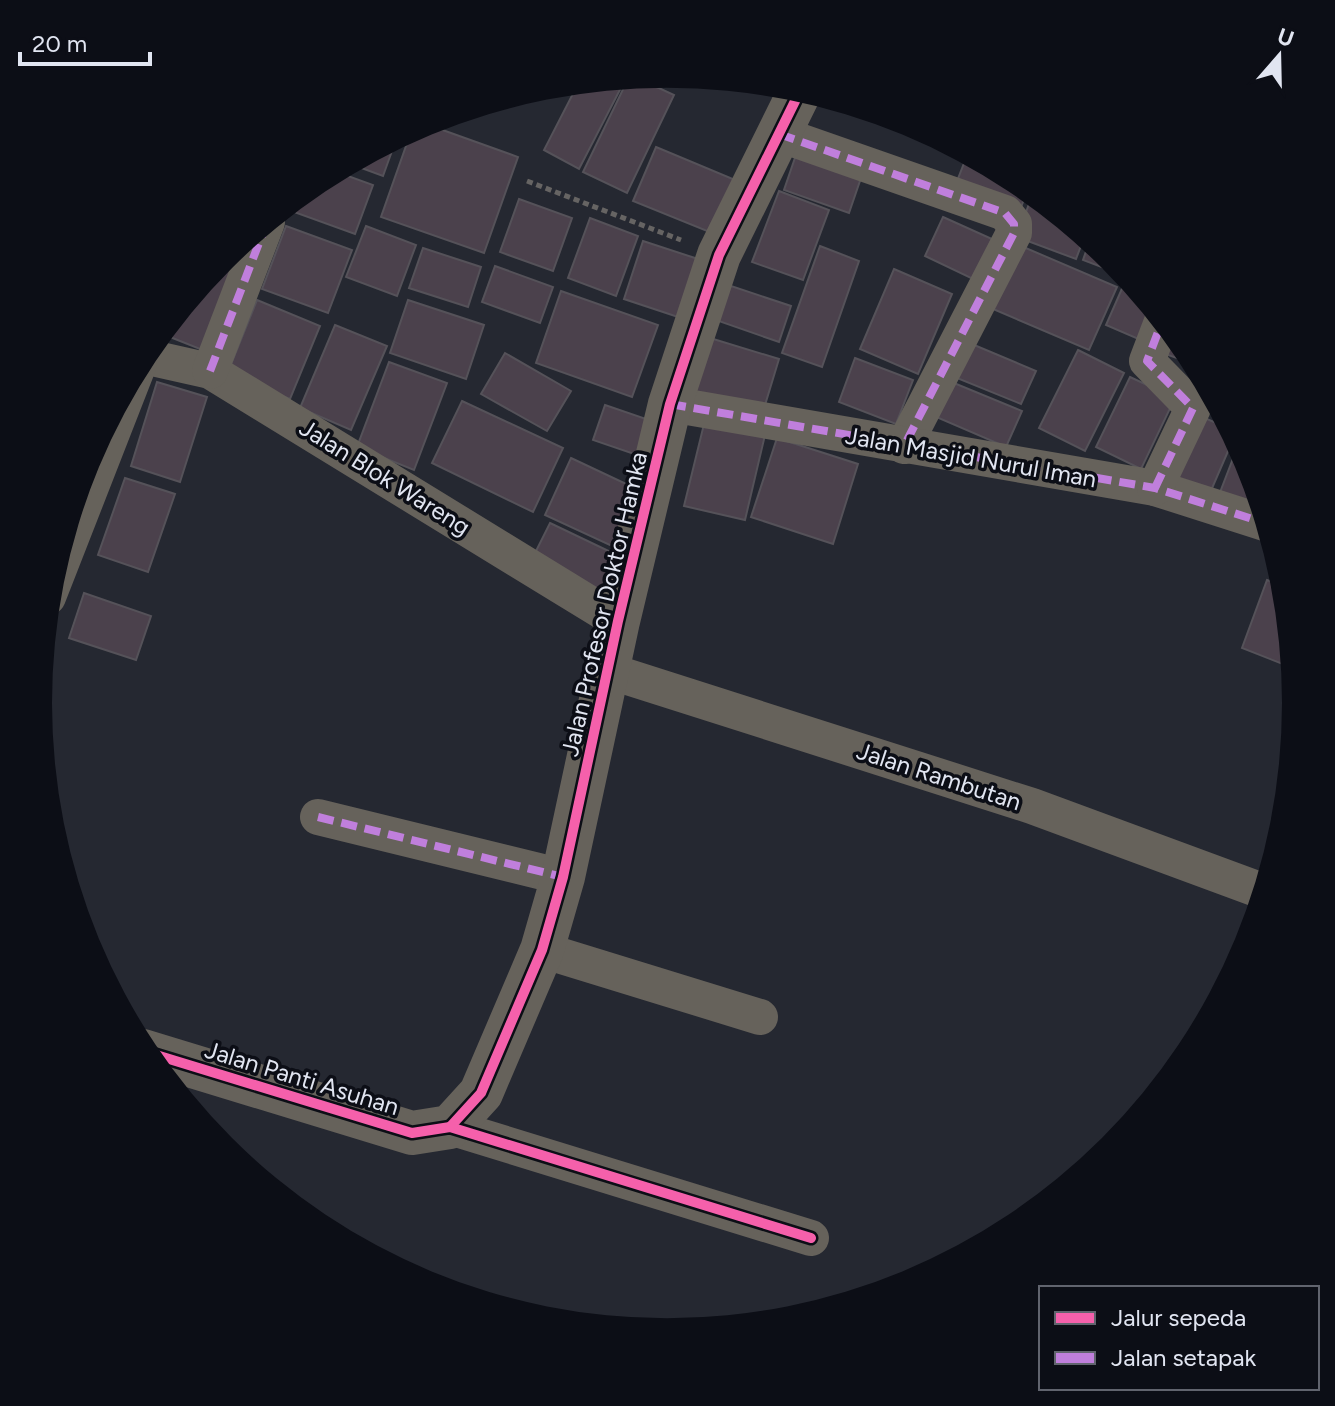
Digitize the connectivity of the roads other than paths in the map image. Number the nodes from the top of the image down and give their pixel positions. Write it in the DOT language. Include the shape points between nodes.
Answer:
graph roads {
  1 [pos="795,101"];
  2 [pos="779,134"];
  3 [pos="259,243"];
  4 [pos="1158,331"];
  5 [pos="157,359"];
  6 [pos="210,371"];
  7 [pos="670,404"];
  8 [pos="904,446"];
  9 [pos="1155,488"];
  10 [pos="1255,520"];
  11 [pos="618,621"];
  12 [pos="609,671"];
  13 [pos="318,817"];
  14 [pos="563,877"];
  15 [pos="1254,888"];
  16 [pos="542,950"];
  17 [pos="760,1017"];
  18 [pos="165,1058"];
  19 [pos="450,1127"];
  20 [pos="811,1238"];
  1 -- 2 [label="street, Jalan Profesor Doktor Hamka"];
  2 -- 7 [label="street, Jalan Profesor Doktor Hamka" via="719,255"];
  2 -- 8 [label="street" via="1005,213 1014,224"];
  3 -- 6 [label="street"];
  4 -- 9 [label="street" via="1147,361 1193,408"];
  5 -- 6 [label="street, Jalan Blok Wareng"];
  6 -- 11 [label="street, Jalan Blok Wareng"];
  7 -- 8 [label="street, Jalan Masjid Nurul Iman"];
  7 -- 11 [label="street, Jalan Profesor Doktor Hamka"];
  8 -- 9 [label="street, Jalan Masjid Nurul Iman"];
  9 -- 10 [label="street, Jalan Masjid Nurul Iman"];
  11 -- 12 [label="street, Jalan Profesor Doktor Hamka"];
  12 -- 14 [label="street, Jalan Profesor Doktor Hamka"];
  12 -- 15 [label="street, Jalan Rambutan" via="1032,806"];
  13 -- 14 [label="street"];
  14 -- 16 [label="street, Jalan Profesor Doktor Hamka"];
  16 -- 17 [label="street"];
  16 -- 19 [label="street, Jalan Profesor Doktor Hamka" via="481,1093"];
  18 -- 19 [label="street, Jalan Panti Asuhan" via="412,1133"];
  19 -- 20 [label="street"];
}
